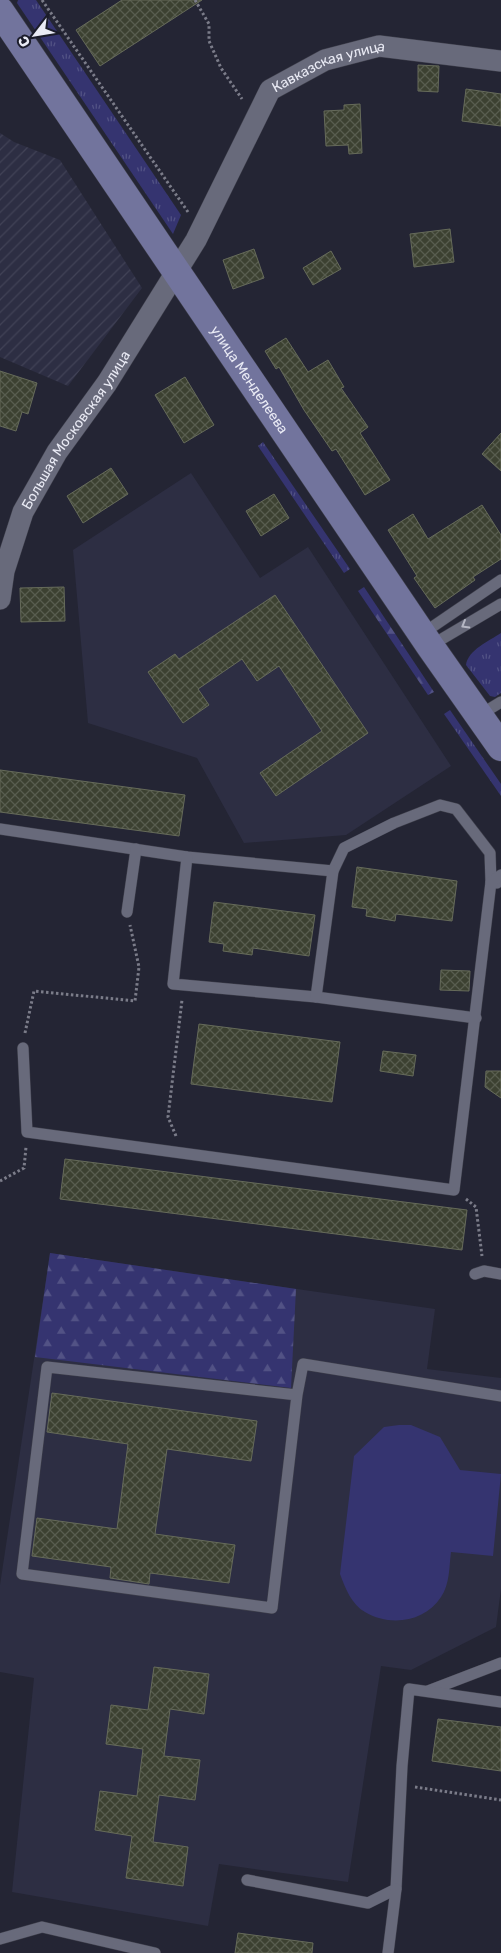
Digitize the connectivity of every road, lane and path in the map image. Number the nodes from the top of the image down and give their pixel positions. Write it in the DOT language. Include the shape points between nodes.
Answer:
graph roads {
  1 [pos="196,0"];
  2 [pos="0,11"];
  3 [pos="501,61"];
  4 [pos="254,122"];
  5 [pos="178,272"];
  6 [pos="501,580"];
  7 [pos="0,599"];
  8 [pos="501,604"];
  9 [pos="426,640"];
  10 [pos="490,709"];
  11 [pos="501,747"];
  12 [pos="0,829"];
  13 [pos="136,849"];
  14 [pos="187,857"];
  15 [pos="333,872"];
  16 [pos="498,880"];
  17 [pos="126,912"];
  18 [pos="316,997"];
  19 [pos="181,1009"];
  20 [pos="476,1018"];
  21 [pos="22,1048"];
  22 [pos="27,1132"];
  23 [pos="183,1152"];
  24 [pos="0,1181"];
  25 [pos="454,1190"];
  26 [pos="479,1272"];
  27 [pos="501,1274"];
  28 [pos="297,1395"];
  29 [pos="501,1396"];
  30 [pos="501,1663"];
  31 [pos="427,1692"];
  32 [pos="501,1702"];
  33 [pos="402,1785"];
  34 [pos="501,1800"];
  35 [pos="247,1880"];
  36 [pos="396,1889"];
  37 [pos="0,1939"];
  38 [pos="155,1953"];
  39 [pos="388,1953"];
  1 -- 4 [label="path" via="209,24 210,41 221,68"];
  2 -- 5 [label="main road, улица Менделеева"];
  3 -- 4 [label="street, Кавказская улица" via="379,46 325,60 270,90"];
  4 -- 5 [label="street, Кавказская улица"];
  5 -- 7 [label="street, Большая Московская улица" via="107,383 57,452 23,512 4,571"];
  5 -- 9 [label="main road, улица Менделеева"];
  6 -- 9 [label="lane"];
  8 -- 9 [label="lane, one-way"];
  9 -- 10 [label="main road, улица Менделеева"];
  10 -- 11 [label="main road, улица Менделеева"];
  12 -- 13 [label="lane"];
  13 -- 14 [label="lane"];
  13 -- 17 [label="lane"];
  14 -- 15 [label="lane"];
  14 -- 18 [label="lane" via="173,984"];
  15 -- 16 [label="lane" via="344,848 440,805 456,809 490,852"];
  15 -- 18 [label="lane"];
  16 -- 20 [label="lane"];
  17 -- 21 [label="path" via="139,967 135,1001 34,992"];
  18 -- 20 [label="lane"];
  19 -- 23 [label="path" via="168,1117"];
  20 -- 25 [label="lane"];
  21 -- 22 [label="lane"];
  22 -- 23 [label="lane"];
  22 -- 24 [label="path" via="24,1168"];
  23 -- 25 [label="lane"];
  25 -- 26 [label="path" via="476,1207"];
  26 -- 27 [label="lane"];
  28 -- 28 [label="lane" via="272,1608 22,1574 47,1367"];
  28 -- 29 [label="lane" via="303,1364"];
  30 -- 31 [label="lane"];
  31 -- 32 [label="lane"];
  31 -- 33 [label="lane" via="409,1689"];
  33 -- 34 [label="path"];
  33 -- 36 [label="lane"];
  35 -- 36 [label="lane" via="368,1903"];
  36 -- 39 [label="lane"];
  37 -- 38 [label="lane" via="42,1927"];
}
